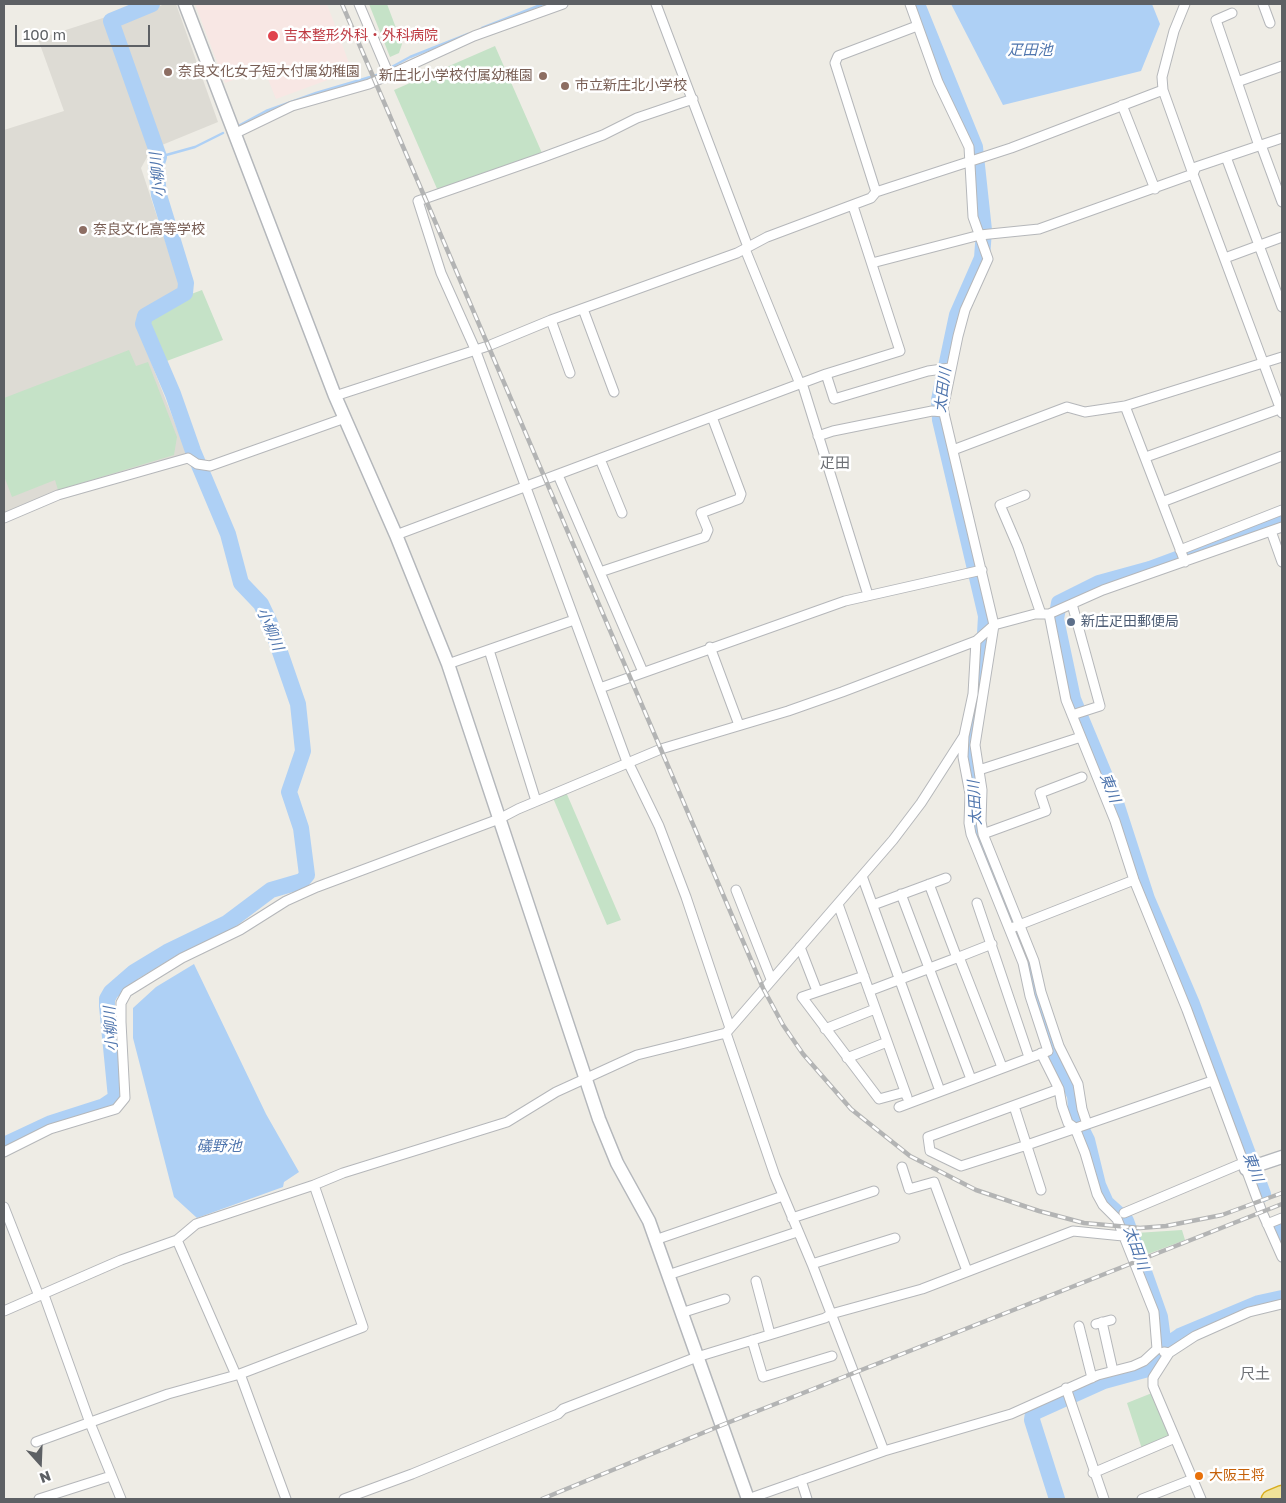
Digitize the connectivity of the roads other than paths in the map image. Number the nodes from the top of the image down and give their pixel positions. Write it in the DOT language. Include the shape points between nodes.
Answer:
graph roads {
  1 [pos="185,4"];
  2 [pos="359,4"];
  3 [pos="563,4"];
  4 [pos="656,4"];
  5 [pos="910,4"];
  6 [pos="1185,4"];
  7 [pos="1263,4"];
  8 [pos="1232,13"];
  9 [pos="1270,23"];
  10 [pos="917,26"];
  11 [pos="1282,66"];
  12 [pos="388,75"];
  13 [pos="1237,82"];
  14 [pos="1164,90"];
  15 [pos="693,99"];
  16 [pos="1122,105"];
  17 [pos="234,134"];
  18 [pos="1282,138"];
  19 [pos="1260,146"];
  20 [pos="1226,157"];
  21 [pos="971,161"];
  22 [pos="1193,174"];
  23 [pos="1155,189"];
  24 [pos="876,192"];
  25 [pos="1282,202"];
  26 [pos="853,206"];
  27 [pos="980,235"];
  28 [pos="1282,238"];
  29 [pos="1260,246"];
  30 [pos="746,248"];
  31 [pos="1225,258"];
  32 [pos="872,263"];
  33 [pos="1282,306"];
  34 [pos="583,309"];
  35 [pos="551,320"];
  36 [pos="474,350"];
  37 [pos="1282,357"];
  38 [pos="1265,364"];
  39 [pos="950,368"];
  40 [pos="570,373"];
  41 [pos="826,374"];
  42 [pos="801,383"];
  43 [pos="614,392"];
  44 [pos="335,396"];
  45 [pos="1125,406"];
  46 [pos="1282,410"];
  47 [pos="944,412"];
  48 [pos="712,417"];
  49 [pos="345,418"];
  50 [pos="818,436"];
  51 [pos="953,450"];
  52 [pos="1282,456"];
  53 [pos="1146,457"];
  54 [pos="600,459"];
  55 [pos="558,475"];
  56 [pos="525,485"];
  57 [pos="1025,495"];
  58 [pos="1162,502"];
  59 [pos="1282,510"];
  60 [pos="622,513"];
  61 [pos="4,518"];
  62 [pos="1282,527"];
  63 [pos="1271,531"];
  64 [pos="396,535"];
  65 [pos="1183,556"];
  66 [pos="1282,562"];
  67 [pos="982,570"];
  68 [pos="600,572"];
  69 [pos="868,595"];
  70 [pos="1072,604"];
  71 [pos="1045,614"];
  72 [pos="574,620"];
  73 [pos="994,625"];
  74 [pos="976,642"];
  75 [pos="710,647"];
  76 [pos="489,650"];
  77 [pos="448,664"];
  78 [pos="643,672"];
  79 [pos="600,688"];
  80 [pos="1072,715"];
  81 [pos="739,725"];
  82 [pos="964,736"];
  83 [pos="1081,737"];
  84 [pos="627,762"];
  85 [pos="979,770"];
  86 [pos="1082,776"];
  87 [pos="536,801"];
  88 [pos="499,819"];
  89 [pos="983,834"];
  90 [pos="862,876"];
  91 [pos="946,878"];
  92 [pos="1134,880"];
  93 [pos="929,884"];
  94 [pos="736,890"];
  95 [pos="901,894"];
  96 [pos="977,903"];
  97 [pos="838,904"];
  98 [pos="873,905"];
  99 [pos="1020,925"];
  100 [pos="1010,928"];
  101 [pos="992,944"];
  102 [pos="800,947"];
  103 [pos="958,958"];
  104 [pos="929,968"];
  105 [pos="864,976"];
  106 [pos="771,978"];
  107 [pos="899,980"];
  108 [pos="817,991"];
  109 [pos="869,991"];
  110 [pos="875,1009"];
  111 [pos="825,1029"];
  112 [pos="728,1030"];
  113 [pos="887,1042"];
  114 [pos="1041,1053"];
  115 [pos="1029,1057"];
  116 [pos="847,1058"];
  117 [pos="1002,1067"];
  118 [pos="586,1078"];
  119 [pos="970,1079"];
  120 [pos="1212,1081"];
  121 [pos="1059,1089"];
  122 [pos="940,1091"];
  123 [pos="905,1092"];
  124 [pos="909,1103"];
  125 [pos="1014,1106"];
  126 [pos="900,1107"];
  127 [pos="1087,1124"];
  128 [pos="1074,1128"];
  129 [pos="1027,1145"];
  130 [pos="4,1152"];
  131 [pos="1282,1157"];
  132 [pos="902,1167"];
  133 [pos="1248,1167"];
  134 [pos="314,1185"];
  135 [pos="1041,1190"];
  136 [pos="874,1191"];
  137 [pos="783,1196"];
  138 [pos="4,1207"];
  139 [pos="1124,1213"];
  140 [pos="792,1218"];
  141 [pos="1281,1221"];
  142 [pos="1267,1224"];
  143 [pos="797,1232"];
  144 [pos="1123,1236"];
  145 [pos="895,1238"];
  146 [pos="177,1240"];
  147 [pos="655,1240"];
  148 [pos="1282,1257"];
  149 [pos="812,1264"];
  150 [pos="967,1271"];
  151 [pos="668,1275"];
  152 [pos="756,1281"];
  153 [pos="41,1296"];
  154 [pos="725,1299"];
  155 [pos="1282,1304"];
  156 [pos="4,1311"];
  157 [pos="681,1312"];
  158 [pos="831,1314"];
  159 [pos="1103,1322"];
  160 [pos="1080,1326"];
  161 [pos="770,1334"];
  162 [pos="752,1340"];
  163 [pos="1157,1349"];
  164 [pos="1169,1353"];
  165 [pos="832,1356"];
  166 [pos="697,1357"];
  167 [pos="1113,1371"];
  168 [pos="238,1375"];
  169 [pos="1092,1378"];
  170 [pos="1066,1388"];
  171 [pos="90,1423"];
  172 [pos="1175,1438"];
  173 [pos="36,1442"];
  174 [pos="884,1451"];
  175 [pos="1094,1473"];
  176 [pos="111,1476"];
  177 [pos="1193,1479"];
  178 [pos="801,1480"];
  179 [pos="1282,1494"];
  180 [pos="40,1499"];
  181 [pos="121,1499"];
  182 [pos="286,1499"];
  183 [pos="344,1499"];
  184 [pos="748,1499"];
  185 [pos="807,1499"];
  186 [pos="1104,1499"];
  187 [pos="1142,1499"];
  188 [pos="1201,1499"];
  189 [pos="1270,1499"];
  1 -- 17 [label="street"];
  2 -- 12 [label="street"];
  3 -- 12 [label="street" via="474,36"];
  4 -- 15 [label="street"];
  5 -- 10 [label="street"];
  6 -- 14 [label="street" via="1166,58 1162,77"];
  7 -- 9 [label="street"];
  8 -- 13 [label="street" via="1216,20"];
  10 -- 21 [label="street" via="938,82 969,147"];
  10 -- 24 [label="street" via="838,56 836,62"];
  11 -- 13 [label="street"];
  12 -- 17 [label="street" via="369,84 292,106"];
  13 -- 19 [label="street"];
  14 -- 16 [label="street"];
  14 -- 22 [label="street"];
  15 -- 30 [label="street"];
  15 -- 36 [label="street" via="637,118 542,158 418,201 441,273"];
  16 -- 21 [label="street"];
  16 -- 23 [label="street"];
  17 -- 44 [label="street"];
  18 -- 19 [label="street"];
  19 -- 20 [label="street"];
  19 -- 25 [label="street"];
  20 -- 22 [label="street" via="1196,167"];
  20 -- 29 [label="street"];
  21 -- 24 [label="street"];
  21 -- 27 [label="street" via="974,218"];
  22 -- 23 [label="street"];
  22 -- 31 [label="street"];
  23 -- 27 [label="street" via="1039,229"];
  24 -- 26 [label="street"];
  26 -- 30 [label="street" via="767,237"];
  26 -- 32 [label="street"];
  27 -- 32 [label="street"];
  27 -- 39 [label="street" via="988,259 965,310"];
  28 -- 29 [label="street"];
  29 -- 31 [label="street"];
  29 -- 33 [label="street"];
  30 -- 34 [label="street"];
  30 -- 42 [label="street"];
  31 -- 38 [label="street"];
  32 -- 41 [label="street" via="900,351"];
  34 -- 35 [label="street"];
  34 -- 43 [label="street"];
  35 -- 36 [label="street"];
  35 -- 40 [label="street"];
  36 -- 44 [label="street"];
  36 -- 56 [label="street"];
  37 -- 38 [label="street"];
  38 -- 45 [label="street"];
  38 -- 46 [label="street"];
  39 -- 41 [label="street" via="928,371 834,399"];
  39 -- 47 [label="street"];
  41 -- 42 [label="street"];
  42 -- 48 [label="street"];
  42 -- 50 [label="street"];
  44 -- 49 [label="street"];
  45 -- 51 [label="street" via="1085,412 1067,407"];
  45 -- 53 [label="street"];
  46 -- 53 [label="street"];
  47 -- 50 [label="street" via="932,411"];
  47 -- 51 [label="street"];
  48 -- 54 [label="street"];
  48 -- 68 [label="street" via="741,494 739,500 701,513 708,530 704,537"];
  49 -- 61 [label="street" via="210,466 188,458 58,495"];
  49 -- 64 [label="street"];
  50 -- 69 [label="street"];
  51 -- 67 [label="street"];
  52 -- 58 [label="street"];
  53 -- 58 [label="street"];
  54 -- 55 [label="street"];
  54 -- 60 [label="street"];
  55 -- 56 [label="street"];
  55 -- 68 [label="street"];
  56 -- 64 [label="street"];
  56 -- 72 [label="street"];
  57 -- 71 [label="street" via="1000,505"];
  58 -- 65 [label="street"];
  59 -- 65 [label="street"];
  62 -- 63 [label="street"];
  63 -- 65 [label="street"];
  63 -- 66 [label="street"];
  64 -- 77 [label="street"];
  65 -- 70 [label="street"];
  67 -- 69 [label="street"];
  67 -- 73 [label="street"];
  68 -- 78 [label="street"];
  69 -- 75 [label="street"];
  70 -- 71 [label="street"];
  70 -- 80 [label="street" via="1100,706"];
  71 -- 73 [label="street"];
  71 -- 80 [label="street"];
  72 -- 76 [label="street"];
  72 -- 79 [label="street"];
  73 -- 74 [label="street"];
  73 -- 85 [label="street" via="976,730"];
  74 -- 81 [label="street" via="788,711"];
  74 -- 82 [label="street" via="973,694"];
  75 -- 78 [label="street"];
  75 -- 81 [label="street"];
  76 -- 77 [label="street"];
  76 -- 87 [label="street"];
  77 -- 88 [label="street"];
  78 -- 79 [label="street"];
  79 -- 84 [label="street"];
  80 -- 83 [label="street"];
  81 -- 84 [label="street"];
  82 -- 90 [label="street" via="921,803"];
  82 -- 100 [label="street" via="971,834"];
  83 -- 85 [label="street"];
  83 -- 92 [label="street" via="1116,821"];
  84 -- 87 [label="street"];
  84 -- 112 [label="street" via="659,826 686,898"];
  85 -- 89 [label="street"];
  86 -- 89 [label="street" via="1040,793 1046,811"];
  87 -- 88 [label="street"];
  88 -- 118 [label="street"];
  88 -- 130 [label="street" via="286,901 126,992 121,1003 120,1022 125,1098 116,1109 50,1129"];
  89 -- 99 [label="street"];
  90 -- 97 [label="street"];
  90 -- 98 [label="street"];
  91 -- 93 [label="street"];
  92 -- 99 [label="street"];
  92 -- 120 [label="street"];
  93 -- 95 [label="street"];
  93 -- 103 [label="street"];
  94 -- 106 [label="street"];
  95 -- 98 [label="street"];
  95 -- 104 [label="street"];
  96 -- 101 [label="street"];
  97 -- 102 [label="street"];
  97 -- 105 [label="street"];
  98 -- 107 [label="street"];
  99 -- 100 [label="street"];
  99 -- 127 [label="street" via="1059,1046 1078,1084"];
  100 -- 114 [label="street" via="1048,1051"];
  101 -- 103 [label="street"];
  101 -- 115 [label="street"];
  102 -- 106 [label="street"];
  102 -- 108 [label="street"];
  103 -- 104 [label="street"];
  103 -- 117 [label="street"];
  104 -- 107 [label="street"];
  104 -- 119 [label="street"];
  105 -- 108 [label="street"];
  105 -- 109 [label="street"];
  106 -- 112 [label="street"];
  107 -- 109 [label="street"];
  107 -- 122 [label="street"];
  108 -- 111 [label="street" via="802,997"];
  109 -- 110 [label="street"];
  110 -- 111 [label="street"];
  110 -- 113 [label="street"];
  111 -- 116 [label="street"];
  112 -- 118 [label="street" via="637,1055"];
  112 -- 137 [label="street"];
  113 -- 116 [label="street"];
  113 -- 123 [label="street"];
  114 -- 115 [label="street"];
  114 -- 121 [label="street"];
  115 -- 117 [label="street"];
  116 -- 123 [label="street" via="879,1099"];
  117 -- 119 [label="street"];
  118 -- 134 [label="street" via="507,1122"];
  118 -- 147 [label="street" via="617,1163 649,1222"];
  119 -- 122 [label="street"];
  120 -- 127 [label="street"];
  120 -- 133 [label="street"];
  121 -- 125 [label="street"];
  121 -- 128 [label="street" via="1068,1123"];
  122 -- 124 [label="street"];
  123 -- 124 [label="street"];
  124 -- 126 [label="street"];
  125 -- 129 [label="street"];
  125 -- 129 [label="street" via="928,1136 930,1151 961,1166"];
  127 -- 128 [label="street"];
  128 -- 129 [label="street"];
  128 -- 144 [label="street" via="1097,1194 1117,1219"];
  129 -- 135 [label="street"];
  131 -- 133 [label="street"];
  132 -- 150 [label="street" via="909,1189 934,1182"];
  133 -- 139 [label="street"];
  133 -- 142 [label="street"];
  134 -- 146 [label="street" via="196,1224"];
  134 -- 168 [label="street" via="363,1328"];
  136 -- 140 [label="street"];
  137 -- 140 [label="street"];
  137 -- 147 [label="street"];
  138 -- 153 [label="street"];
  140 -- 143 [label="street"];
  141 -- 142 [label="street"];
  142 -- 148 [label="street"];
  143 -- 149 [label="street"];
  143 -- 151 [label="street"];
  144 -- 150 [label="street" via="1073,1230"];
  144 -- 163 [label="street" via="1154,1312"];
  145 -- 149 [label="street"];
  146 -- 153 [label="street" via="120,1260"];
  146 -- 168 [label="street"];
  147 -- 151 [label="street"];
  149 -- 158 [label="street"];
  150 -- 158 [label="street" via="922,1289"];
  151 -- 157 [label="street"];
  152 -- 161 [label="street"];
  153 -- 156 [label="street"];
  153 -- 171 [label="street"];
  154 -- 157 [label="street"];
  155 -- 164 [label="street" via="1249,1312 1181,1343"];
  157 -- 166 [label="street"];
  158 -- 161 [label="street"];
  158 -- 174 [label="street"];
  159 -- 167 [label="street"];
  160 -- 169 [label="street"];
  161 -- 162 [label="street"];
  162 -- 165 [label="street" via="763,1377"];
  162 -- 166 [label="street"];
  163 -- 164 [label="street"];
  163 -- 167 [label="street" via="1144,1361"];
  164 -- 172 [label="street" via="1153,1378 1153,1386"];
  166 -- 183 [label="street"];
  166 -- 184 [label="street"];
  167 -- 169 [label="street"];
  168 -- 171 [label="street" via="168,1394"];
  168 -- 182 [label="street"];
  169 -- 170 [label="street"];
  170 -- 174 [label="street" via="1011,1414"];
  170 -- 175 [label="street"];
  171 -- 173 [label="street"];
  171 -- 176 [label="street"];
  172 -- 175 [label="street"];
  172 -- 177 [label="street"];
  174 -- 178 [label="street"];
  175 -- 186 [label="street"];
  176 -- 180 [label="street"];
  176 -- 181 [label="street"];
  177 -- 187 [label="street"];
  177 -- 188 [label="street"];
  178 -- 184 [label="street"];
  178 -- 185 [label="street"];
  179 -- 189 [label="highway"];
}
